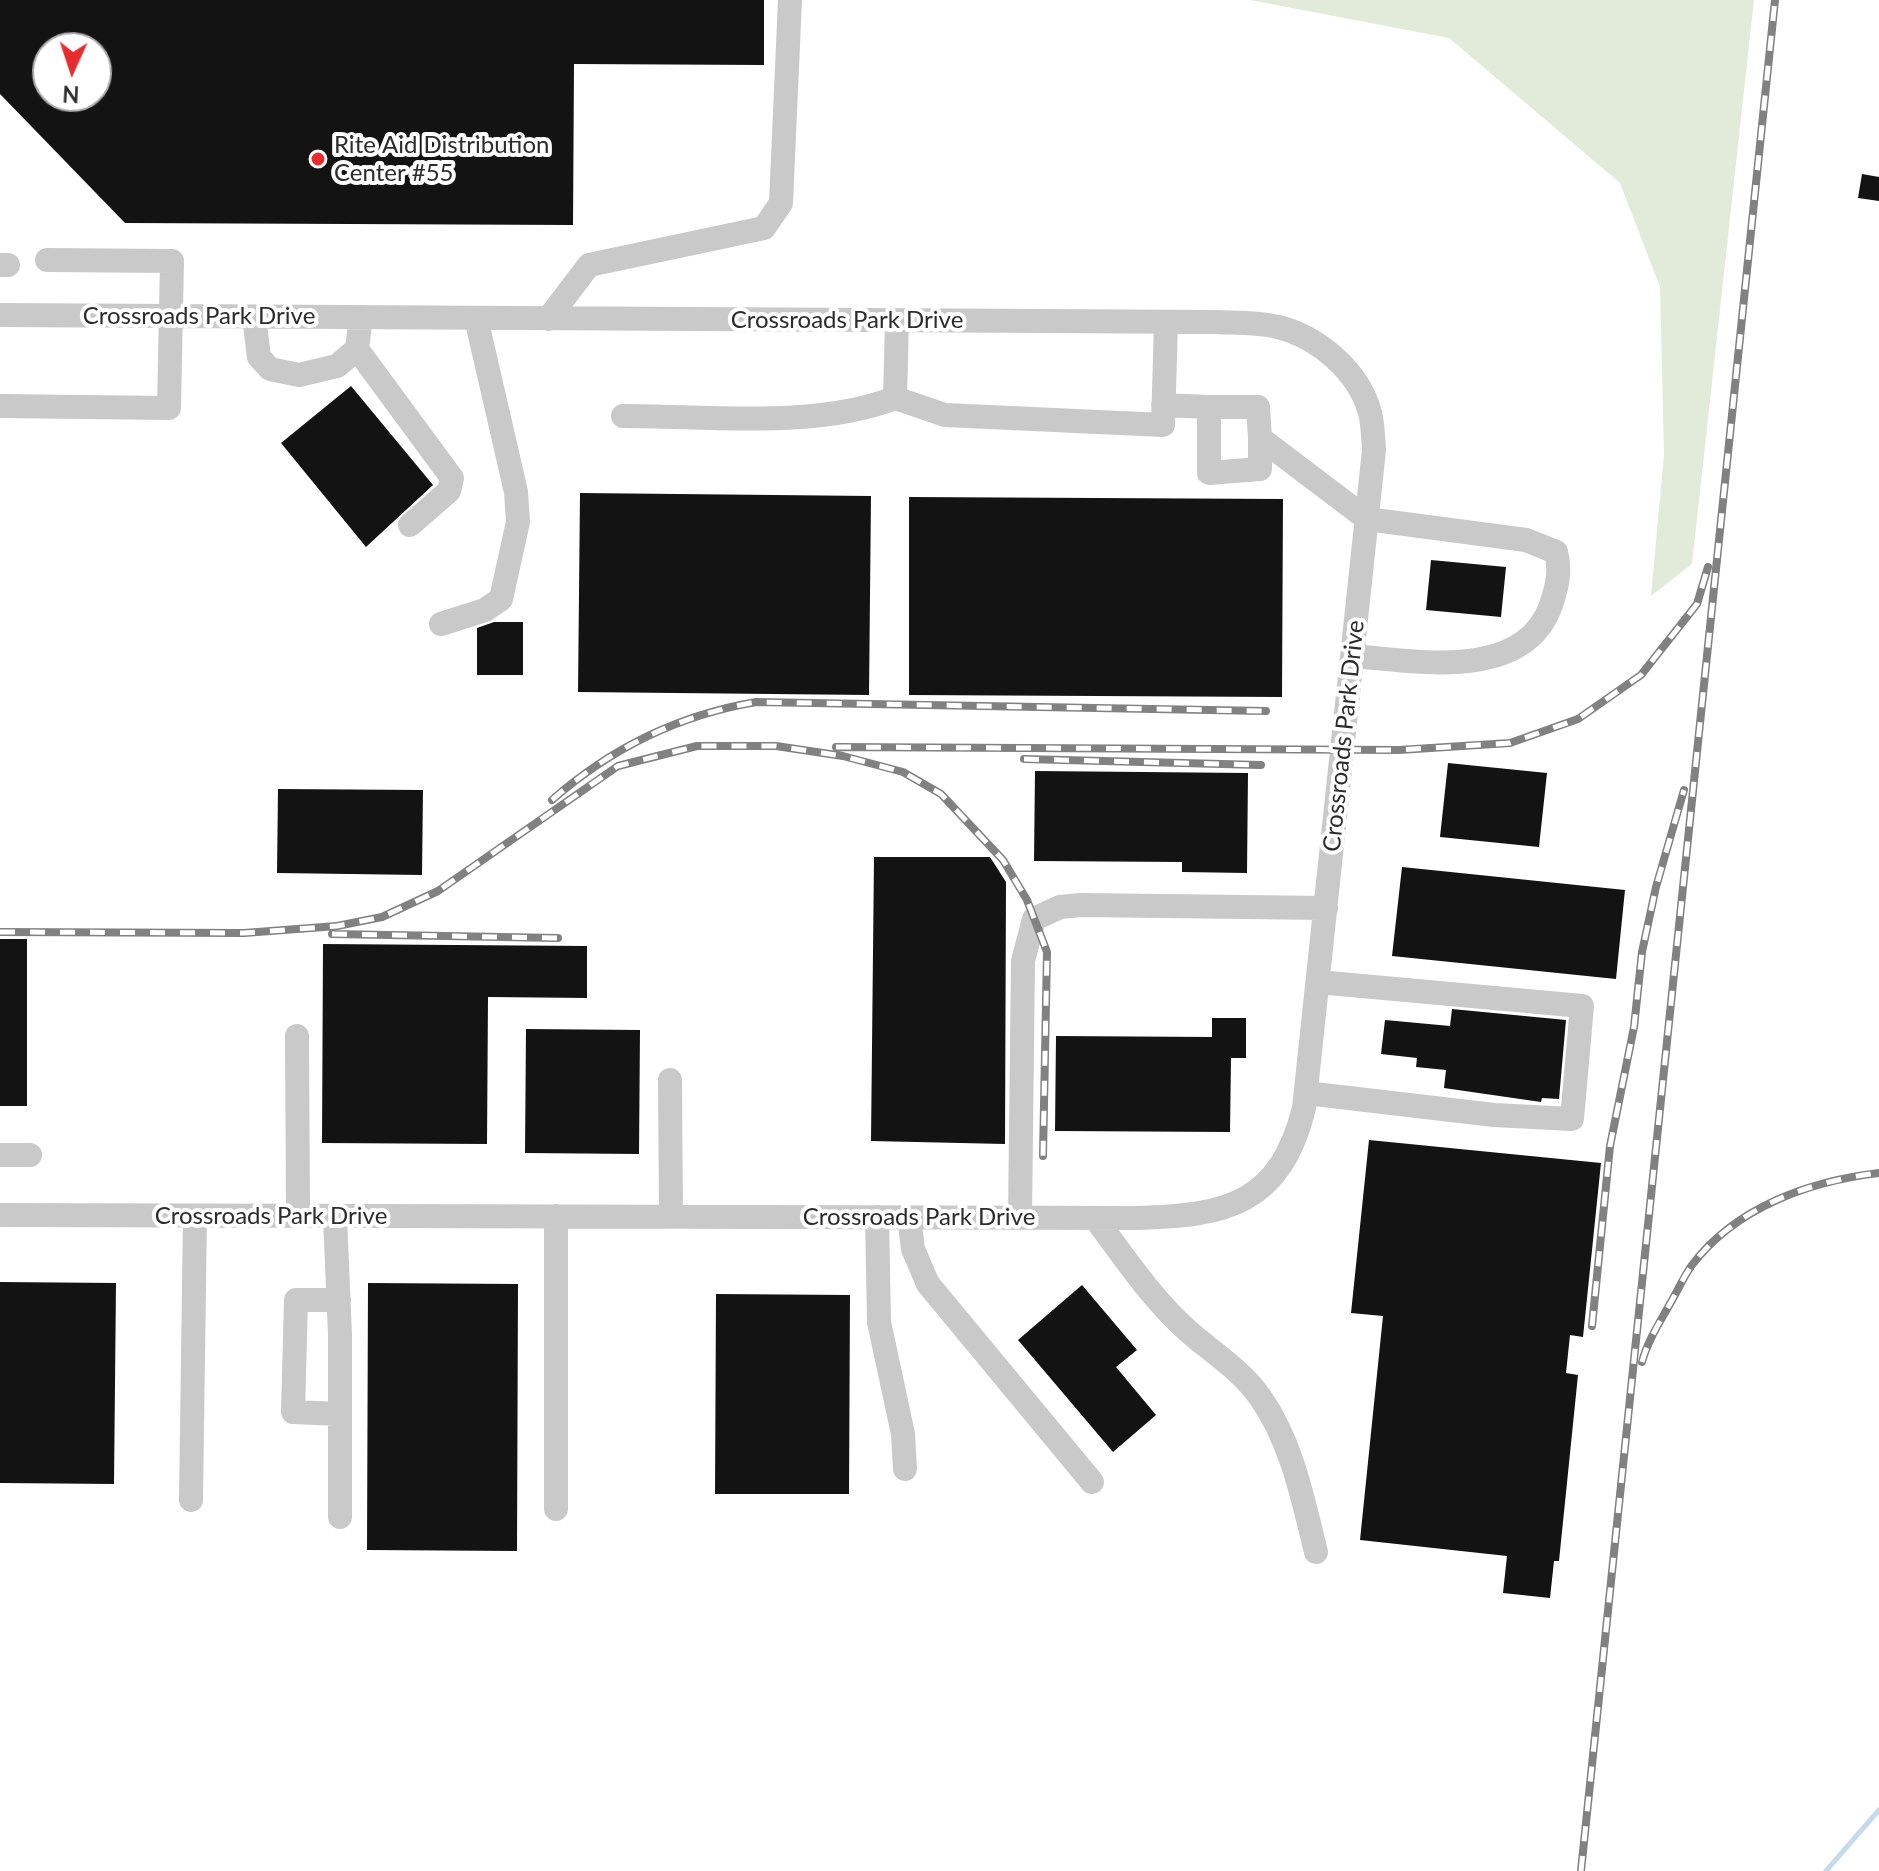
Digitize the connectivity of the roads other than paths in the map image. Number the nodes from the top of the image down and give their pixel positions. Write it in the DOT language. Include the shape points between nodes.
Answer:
graph roads {
  1 [pos="790,0"];
  2 [pos="47,260"];
  3 [pos="0,315"];
  4 [pos="171,316"];
  5 [pos="254,317"];
  6 [pos="361,317"];
  7 [pos="476,318"];
  8 [pos="548,319"];
  9 [pos="897,320"];
  10 [pos="1166,322"];
  11 [pos="357,349"];
  12 [pos="895,398"];
  13 [pos="1163,405"];
  14 [pos="0,406"];
  15 [pos="1209,407"];
  16 [pos="623,416"];
  17 [pos="1260,438"];
  18 [pos="1367,519"];
  19 [pos="410,525"];
  20 [pos="441,624"];
  21 [pos="1353,656"];
  22 [pos="1326,908"];
  23 [pos="1318,982"];
  24 [pos="297,1036"];
  25 [pos="670,1080"];
  26 [pos="1306,1093"];
  27 [pos="0,1155"];
  28 [pos="30,1155"];
  29 [pos="0,1215"];
  30 [pos="195,1216"];
  31 [pos="298,1216"];
  32 [pos="556,1216"];
  33 [pos="671,1216"];
  34 [pos="335,1217"];
  35 [pos="877,1217"];
  36 [pos="909,1217"];
  37 [pos="1020,1218"];
  38 [pos="1095,1218"];
  39 [pos="339,1300"];
  40 [pos="340,1414"];
  41 [pos="905,1469"];
  42 [pos="1092,1482"];
  43 [pos="191,1500"];
  44 [pos="556,1509"];
  45 [pos="340,1517"];
  46 [pos="1316,1552"];
  1 -- 8 [label="street" via="781,203 764,228 589,265"];
  2 -- 4 [label="street" via="172,261"];
  3 -- 4 [label="street, Crossroads Park Drive"];
  4 -- 5 [label="street, Crossroads Park Drive"];
  4 -- 14 [label="street" via="169,408"];
  5 -- 6 [label="street, Crossroads Park Drive"];
  5 -- 11 [label="street" via="259,357 270,369 299,375 337,366"];
  6 -- 7 [label="street, Crossroads Park Drive"];
  6 -- 11 [label="street"];
  7 -- 8 [label="street, Crossroads Park Drive"];
  7 -- 20 [label="street" via="516,492 518,522 501,599"];
  8 -- 9 [label="street, Crossroads Park Drive"];
  9 -- 10 [label="street, Crossroads Park Drive"];
  9 -- 12 [label="street"];
  10 -- 13 [label="street"];
  10 -- 18 [label="street, Crossroads Park Drive" via="1275,326 1306,336 1333,355 1361,391 1370,414 1374,450"];
  11 -- 19 [label="street" via="452,478 449,491"];
  12 -- 13 [label="street" via="945,415 1139,425 1163,425"];
  12 -- 16 [label="street" via="814,416"];
  13 -- 15 [label="street"];
  15 -- 17 [label="street" via="1258,407"];
  15 -- 17 [label="street" via="1209,473 1260,469"];
  17 -- 18 [label="street"];
  18 -- 21 [label="street, Crossroads Park Drive"];
  18 -- 21 [label="street" via="1535,543 1556,552 1560,567 1548,615 1526,643 1498,656 1423,662"];
  21 -- 22 [label="street, Crossroads Park Drive"];
  22 -- 23 [label="street, Crossroads Park Drive"];
  22 -- 37 [label="street" via="1081,905 1060,907 1034,919 1023,961"];
  23 -- 26 [label="street, Crossroads Park Drive"];
  23 -- 26 [label="street" via="1582,1006 1572,1119"];
  24 -- 31 [label="street"];
  25 -- 33 [label="street"];
  26 -- 38 [label="street, Crossroads Park Drive" via="1295,1144 1278,1173 1255,1193 1189,1217"];
  27 -- 28 [label="street"];
  29 -- 30 [label="street, Crossroads Park Drive"];
  30 -- 31 [label="street, Crossroads Park Drive"];
  30 -- 43 [label="street"];
  31 -- 34 [label="street, Crossroads Park Drive"];
  32 -- 33 [label="street, Crossroads Park Drive"];
  32 -- 34 [label="street, Crossroads Park Drive"];
  32 -- 44 [label="street"];
  33 -- 35 [label="street, Crossroads Park Drive"];
  34 -- 39 [label="street"];
  35 -- 36 [label="street, Crossroads Park Drive"];
  35 -- 41 [label="street" via="879,1322 903,1434"];
  36 -- 37 [label="street, Crossroads Park Drive"];
  36 -- 42 [label="street" via="915,1259 928,1284"];
  37 -- 38 [label="street, Crossroads Park Drive"];
  38 -- 46 [label="street" via="1188,1331 1223,1357 1260,1396 1282,1434"];
  39 -- 40 [label="street"];
  39 -- 40 [label="street" via="296,1300 293,1412"];
  40 -- 45 [label="street"];
}
